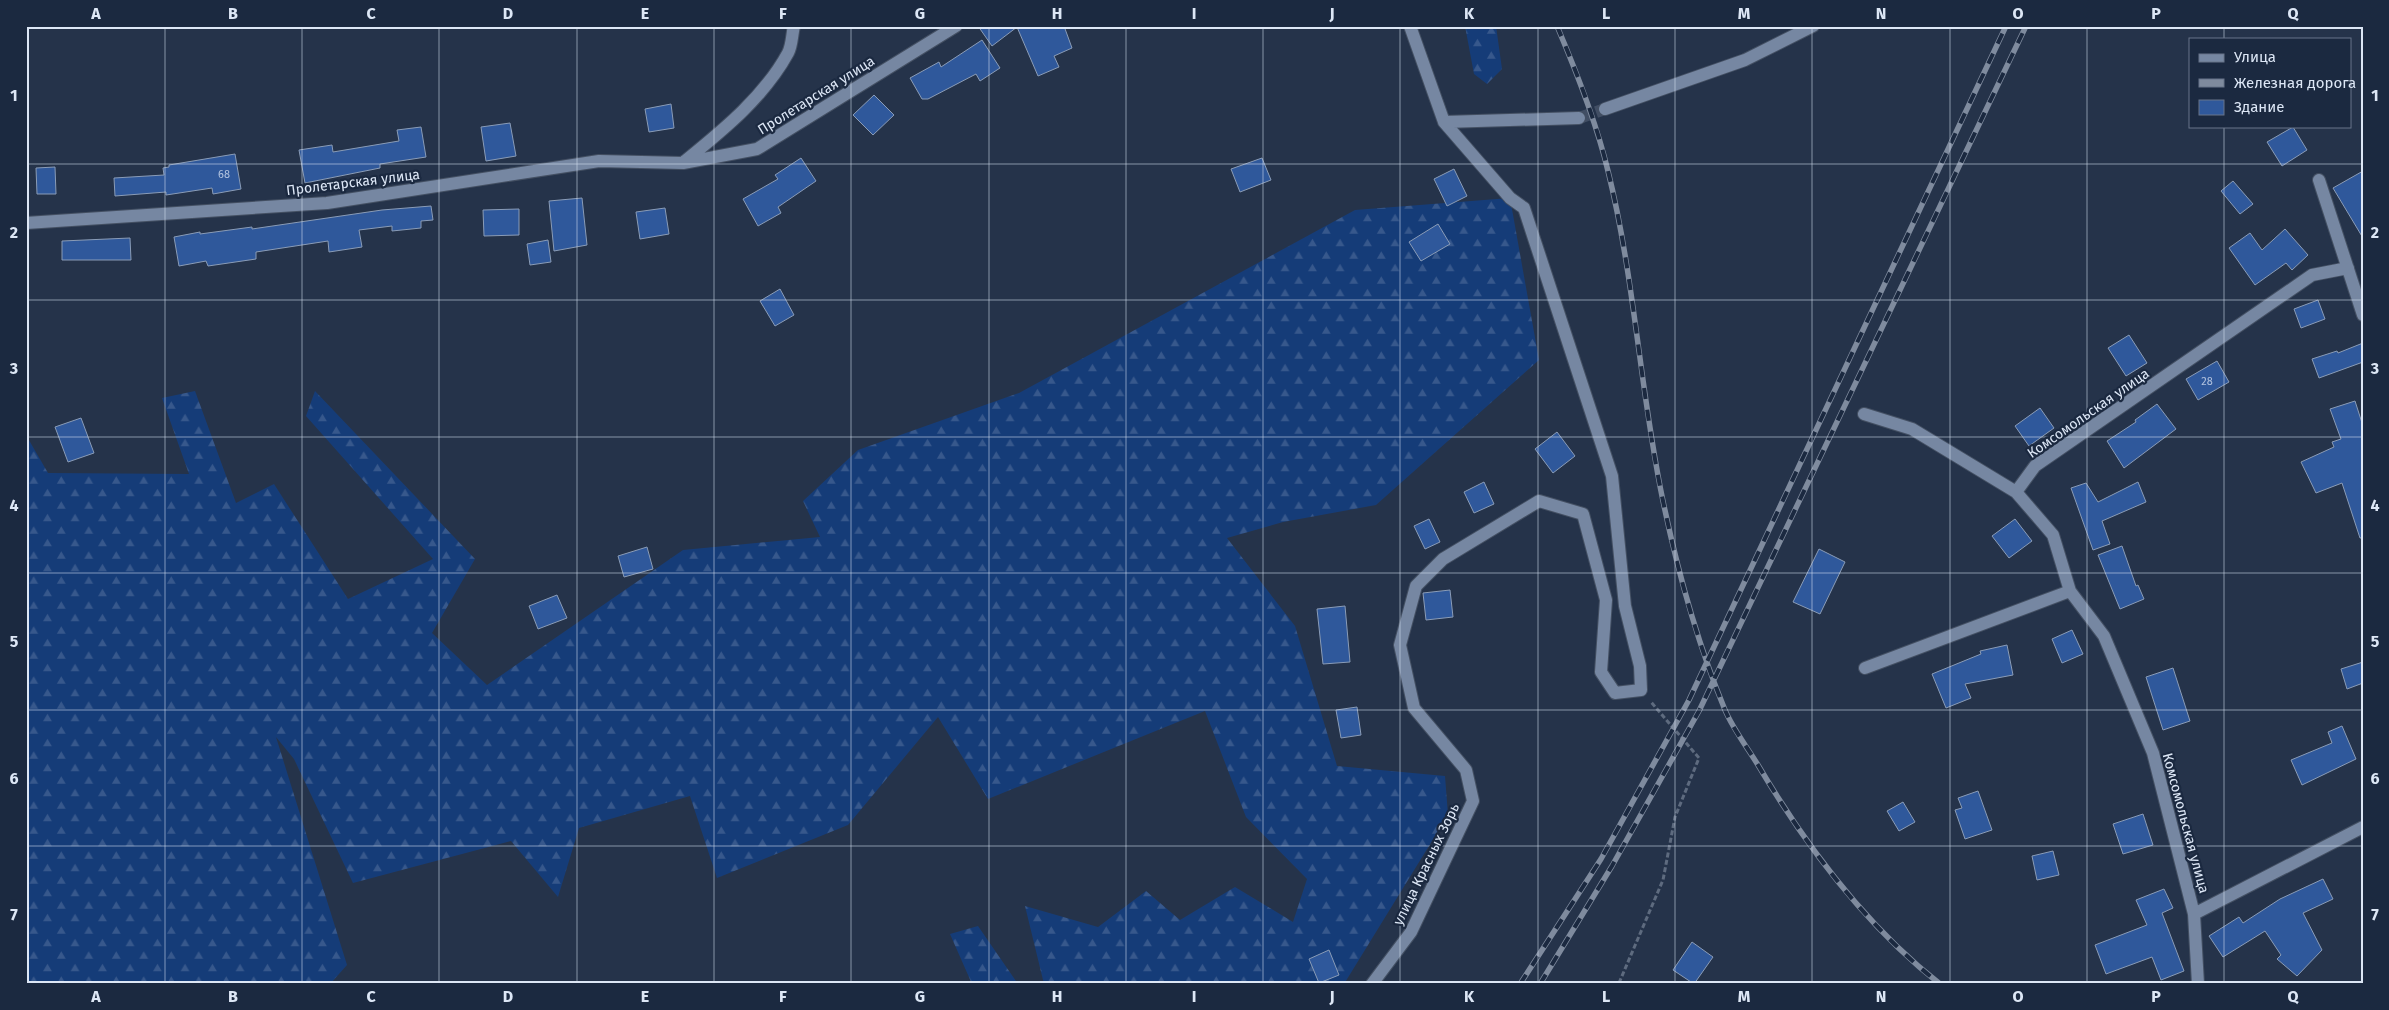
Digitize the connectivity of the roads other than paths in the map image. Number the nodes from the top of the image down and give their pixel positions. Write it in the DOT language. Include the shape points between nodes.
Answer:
graph roads {
  1 [pos="794,26"];
  2 [pos="956,26"];
  3 [pos="1410,26"];
  4 [pos="1813,26"];
  5 [pos="1605,109"];
  6 [pos="1579,118"];
  7 [pos="1444,122"];
  8 [pos="683,163"];
  9 [pos="2319,180"];
  10 [pos="26,223"];
  11 [pos="2348,268"];
  12 [pos="2363,315"];
  13 [pos="1864,414"];
  14 [pos="2016,492"];
  15 [pos="2070,591"];
  16 [pos="1865,668"];
  17 [pos="2363,827"];
  18 [pos="2194,914"];
  19 [pos="1372,984"];
  20 [pos="2198,984"];
  1 -- 8 [label="street, Пролетарская улица" via="790,51 763,89 723,130"];
  2 -- 8 [label="street, Пролетарская улица" via="757,149"];
  3 -- 7 [label="street"];
  4 -- 5 [label="street" via="1745,60"];
  6 -- 7 [label="street"];
  7 -- 19 [label="street, улица Красных Зорь" via="1510,198 1524,208 1612,476 1625,606 1640,666 1642,690 1615,693 1601,672 1606,600 1583,514 1539,501 1443,559 1416,586 1400,645 1414,708 1466,770 1473,801 1410,932"];
  8 -- 10 [label="street, Пролетарская улица" via="599,161 327,203"];
  9 -- 11 [label="street"];
  11 -- 12 [label="street"];
  11 -- 14 [label="street, Комсомольская улица" via="2312,275 2035,466"];
  13 -- 14 [label="street" via="1912,429"];
  14 -- 15 [label="street, Комсомольская улица" via="2053,535"];
  15 -- 16 [label="street"];
  15 -- 18 [label="street, Комсомольская улица" via="2104,636 2153,753"];
  17 -- 18 [label="street, Комсомольская улица"];
  18 -- 20 [label="street, Комсомольская улица"];
}
